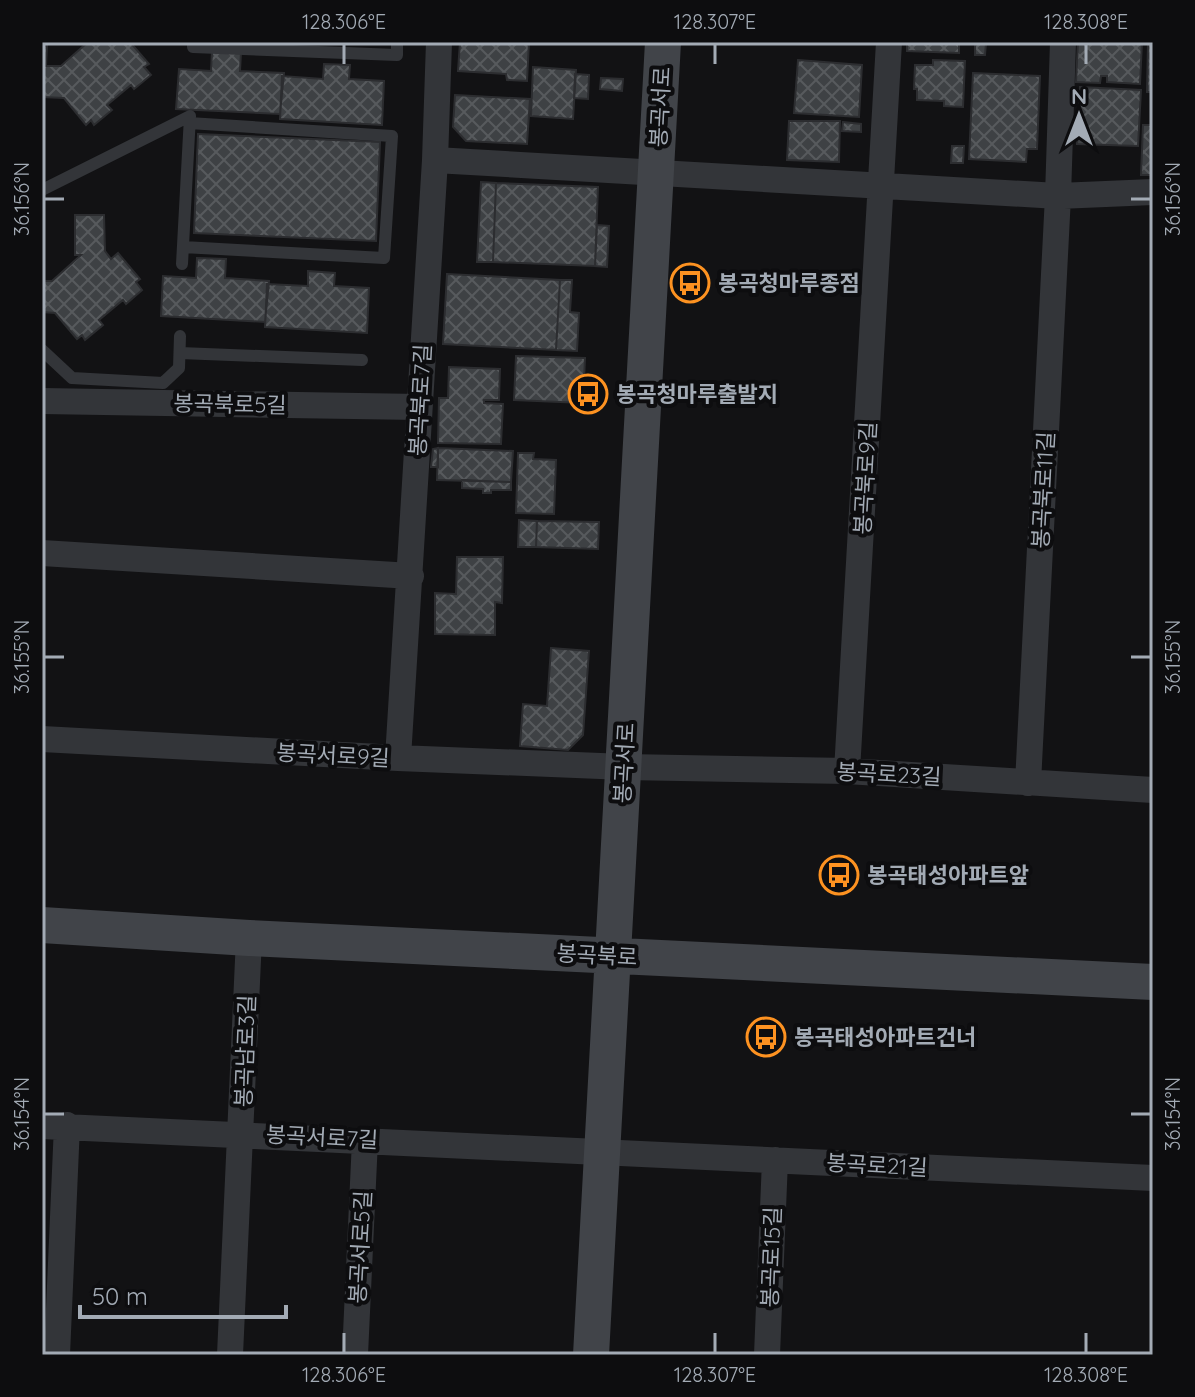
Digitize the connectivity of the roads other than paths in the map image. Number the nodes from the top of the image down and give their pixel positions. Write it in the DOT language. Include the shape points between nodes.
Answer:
graph roads {
  1 [pos="193,42"];
  2 [pos="397,42"];
  3 [pos="439,42"];
  4 [pos="663,42"];
  5 [pos="889,42"];
  6 [pos="1063,42"];
  7 [pos="189,123"];
  8 [pos="435,160"];
  9 [pos="657,171"];
  10 [pos="883,185"];
  11 [pos="42,190"];
  12 [pos="1153,192"];
  13 [pos="1058,196"];
  14 [pos="183,247"];
  15 [pos="182,264"];
  16 [pos="180,336"];
  17 [pos="42,350"];
  18 [pos="180,353"];
  19 [pos="362,360"];
  20 [pos="42,401"];
  21 [pos="419,407"];
  22 [pos="42,553"];
  23 [pos="411,576"];
  24 [pos="42,739"];
  25 [pos="398,758"];
  26 [pos="625,767"];
  27 [pos="847,771"];
  28 [pos="1028,783"];
  29 [pos="1153,790"];
  30 [pos="42,925"];
  31 [pos="249,938"];
  32 [pos="612,956"];
  33 [pos="1153,982"];
  34 [pos="54,1125"];
  35 [pos="242,1133"];
  36 [pos="365,1140"];
  37 [pos="601,1151"];
  38 [pos="775,1160"];
  39 [pos="1153,1178"];
  40 [pos="57,1355"];
  41 [pos="230,1355"];
  42 [pos="355,1355"];
  43 [pos="591,1355"];
  44 [pos="767,1355"];
  1 -- 2 [label="lane" via="193,47 397,55"];
  3 -- 8 [label="street, 봉곡북로7길"];
  4 -- 9 [label="street, 봉곡서로"];
  5 -- 10 [label="street, 봉곡북로9길"];
  6 -- 13 [label="street, 봉곡북로11길"];
  7 -- 11 [label="lane" via="190,116"];
  7 -- 14 [label="lane"];
  7 -- 14 [label="lane" via="392,136 384,258"];
  8 -- 9 [label="street, 봉곡서로"];
  8 -- 21 [label="street, 봉곡북로7길"];
  9 -- 10 [label="street, 봉곡서로"];
  9 -- 26 [label="street, 봉곡서로"];
  10 -- 13 [label="street"];
  10 -- 27 [label="street, 봉곡북로9길"];
  12 -- 13 [label="street"];
  13 -- 28 [label="street, 봉곡북로11길"];
  14 -- 15 [label="lane"];
  16 -- 18 [label="lane"];
  17 -- 18 [label="lane" via="72,378 163,383 179,368"];
  18 -- 19 [label="lane"];
  20 -- 21 [label="street, 봉곡북로5길"];
  21 -- 23 [label="street, 봉곡북로7길"];
  22 -- 23 [label="street"];
  23 -- 25 [label="street, 봉곡북로7길"];
  24 -- 25 [label="street, 봉곡서로9길"];
  25 -- 26 [label="street, 봉곡서로9길"];
  26 -- 27 [label="street, 봉곡로23길"];
  26 -- 32 [label="street, 봉곡서로"];
  27 -- 28 [label="street, 봉곡로23길"];
  28 -- 29 [label="street, 봉곡로23길"];
  30 -- 31 [label="street, 봉곡북로"];
  31 -- 32 [label="street, 봉곡북로"];
  31 -- 35 [label="street, 봉곡남로3길"];
  32 -- 33 [label="street, 봉곡북로"];
  32 -- 37 [label="street, 봉곡서로"];
  34 -- 35 [label="street, 봉곡서로7길"];
  34 -- 40 [label="street"];
  35 -- 36 [label="street, 봉곡서로7길"];
  35 -- 41 [label="street, 봉곡남로3길"];
  36 -- 37 [label="street, 봉곡서로7길"];
  36 -- 42 [label="street, 봉곡서로5길"];
  37 -- 38 [label="street, 봉곡로21길"];
  37 -- 43 [label="street, 봉곡서로"];
  38 -- 39 [label="street, 봉곡로21길"];
  38 -- 44 [label="street, 봉곡로15길"];
}
